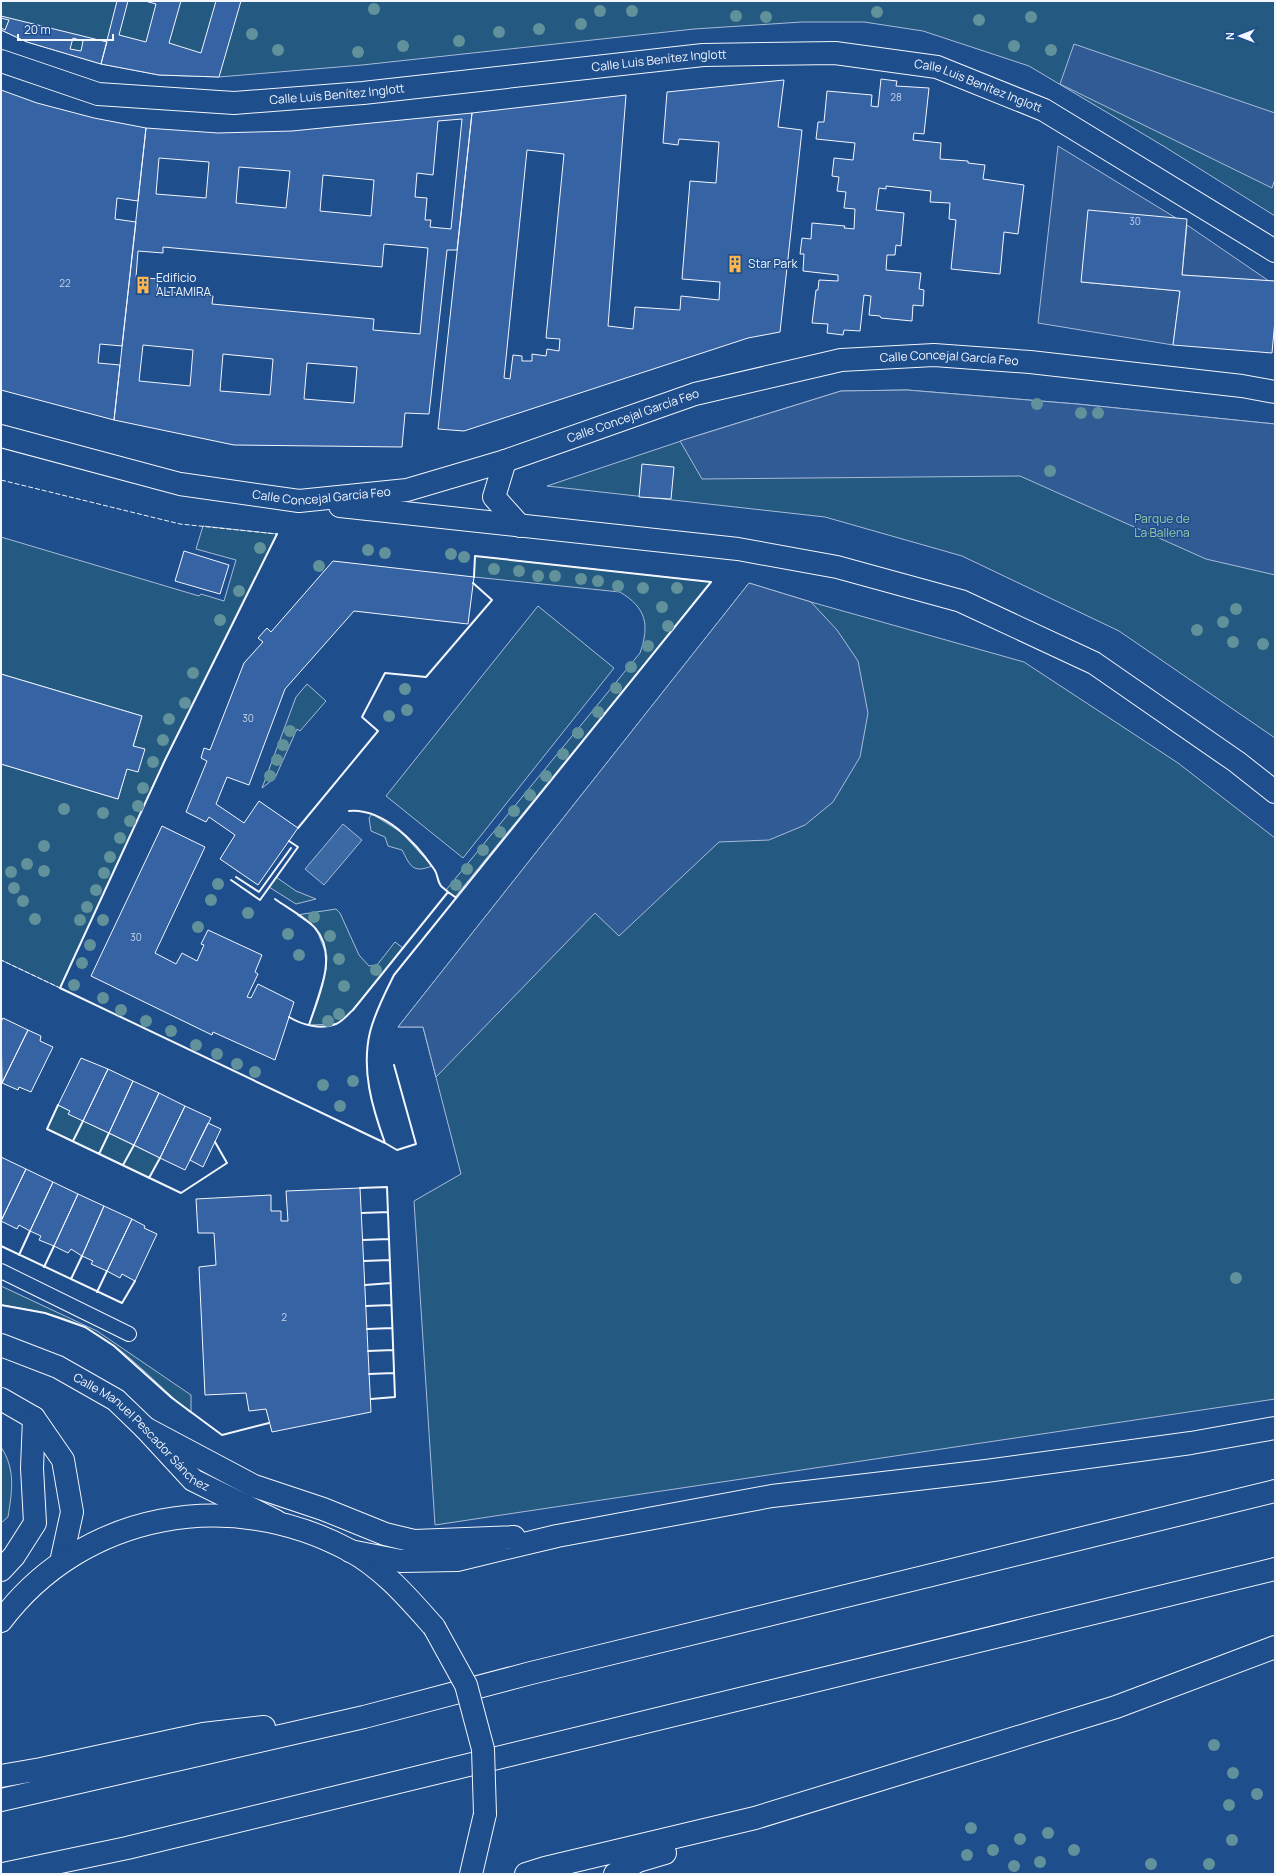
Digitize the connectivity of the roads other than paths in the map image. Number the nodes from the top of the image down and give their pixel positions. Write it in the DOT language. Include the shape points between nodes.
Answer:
graph roads {
  1 [pos="1,61"];
  2 [pos="1275,251"];
  3 [pos="1275,392"];
  4 [pos="1,436"];
  5 [pos="505,461"];
  6 [pos="299,501"];
  7 [pos="520,526"];
  8 [pos="1275,792"];
  9 [pos="1,1272"];
  10 [pos="129,1334"];
  11 [pos="1,1345"];
  12 [pos="1,1399"];
  13 [pos="34,1418"];
  14 [pos="145,1428"];
  15 [pos="1275,1428"];
  16 [pos="1275,1491"];
  17 [pos="281,1523"];
  18 [pos="557,1536"];
  19 [pos="350,1551"];
  20 [pos="61,1562"];
  21 [pos="1275,1568"];
  22 [pos="1,1570"];
  23 [pos="1,1621"];
  24 [pos="1275,1647"];
  25 [pos="364,1717"];
  26 [pos="1,1776"];
  27 [pos="1,1800"];
  28 [pos="730,1824"];
  29 [pos="3,1874"];
  30 [pos="471,1874"];
  31 [pos="526,1874"];
  32 [pos="615,1874"];
  1 -- 2 [label="main road, Calle Luis Benítez Inglott" via="98,94 234,103 371,92 703,55 835,53 937,67 1044,110"];
  3 -- 5 [label="main road, Calle Concejal García Feo" via="1030,362 934,355 841,360 695,394"];
  4 -- 6 [label="main road, Calle Concejal García Feo" via="180,484"];
  5 -- 6 [label="main road, Calle Concejal García Feo" via="406,490"];
  5 -- 7 [label="main road" via="494,497"];
  6 -- 7 [label="main road"];
  7 -- 8 [label="main road" via="738,549 837,567 961,601 1094,663 1237,762"];
  9 -- 10 [label="lane"];
  11 -- 14 [label="main road, Calle Manuel Pescador Sánchez" via="58,1367 116,1400"];
  12 -- 13 [label="main road"];
  13 -- 20 [label="main road" via="63,1460 72,1512"];
  13 -- 22 [label="main road" via="32,1468 35,1523 14,1556"];
  14 -- 17 [label="main road, Calle Manuel Pescador Sánchez" via="193,1480"];
  14 -- 18 [label="main road" via="254,1486 324,1509 385,1534 414,1541"];
  15 -- 18 [label="main road" via="1191,1443 986,1471 772,1496"];
  16 -- 25 [label="main road"];
  17 -- 19 [label="main road" via="317,1535"];
  17 -- 20 [label="main road" via="224,1514 167,1519 112,1535"];
  18 -- 19 [label="main road" via="457,1560 401,1561"];
  19 -- 30 [label="main road, bridge" via="396,1585 434,1627 466,1685 483,1748 485,1814"];
  20 -- 23 [label="main road" via="17,1600"];
  21 -- 29 [label="main road" via="127,1848"];
  24 -- 28 [label="main road" via="1116,1707"];
  25 -- 26 [label="main road" via="203,1734"];
  25 -- 27 [label="main road"];
  28 -- 31 [label="main road"];
  28 -- 32 [label="main road" via="703,1843 638,1861"];
}
